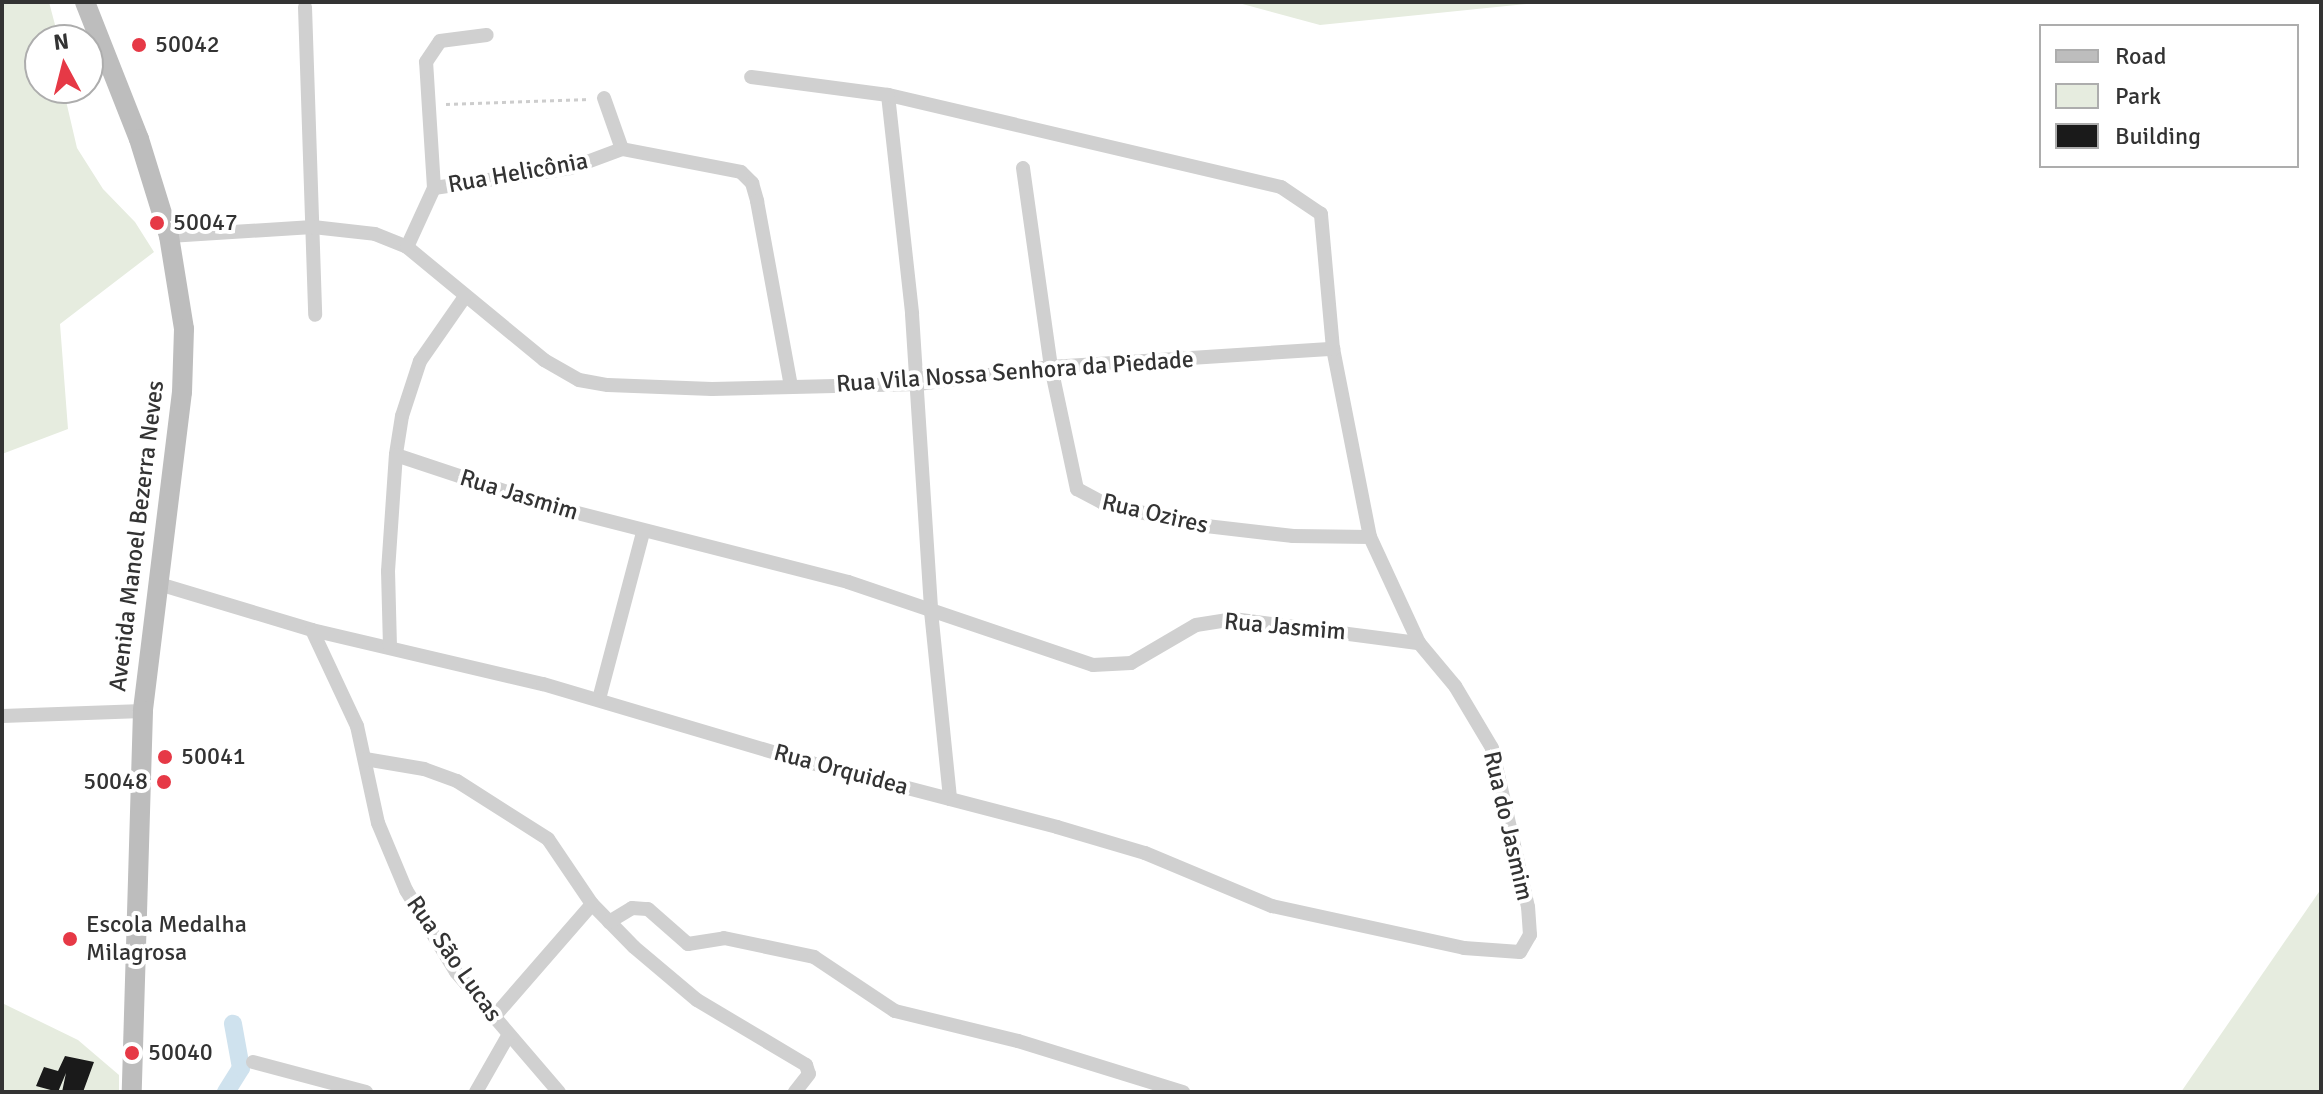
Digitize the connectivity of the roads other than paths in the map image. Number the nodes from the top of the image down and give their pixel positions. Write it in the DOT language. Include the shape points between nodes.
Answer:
graph roads {
  1 [pos="85,2"];
  2 [pos="305,7"];
  3 [pos="487,35"];
  4 [pos="751,77"];
  5 [pos="888,95"];
  6 [pos="604,98"];
  7 [pos="622,149"];
  8 [pos="1023,168"];
  9 [pos="434,188"];
  10 [pos="313,227"];
  11 [pos="169,236"];
  12 [pos="407,247"];
  13 [pos="464,298"];
  14 [pos="315,315"];
  15 [pos="1333,349"];
  16 [pos="1051,367"];
  17 [pos="918,384"];
  18 [pos="791,387"];
  19 [pos="396,455"];
  20 [pos="643,533"];
  21 [pos="1370,537"];
  22 [pos="159,584"];
  23 [pos="931,611"];
  24 [pos="312,630"];
  25 [pos="1419,643"];
  26 [pos="390,647"];
  27 [pos="599,699"];
  28 [pos="143,711"];
  29 [pos="2,716"];
  30 [pos="365,759"];
  31 [pos="950,799"];
  32 [pos="592,904"];
  33 [pos="609,922"];
  34 [pos="1520,952"];
  35 [pos="493,1018"];
  36 [pos="508,1036"];
  37 [pos="253,1062"];
  38 [pos="132,1092"];
  39 [pos="366,1092"];
  40 [pos="476,1092"];
  41 [pos="559,1092"];
  42 [pos="795,1092"];
  43 [pos="1183,1092"];
  1 -- 11 [label="street, Avenida Manoel Bezerra Neves" via="139,139"];
  2 -- 10 [label="street"];
  3 -- 9 [label="street" via="450,38 434,46 426,62"];
  4 -- 5 [label="street"];
  5 -- 15 [label="street, Rua do Jasmim" via="1281,187 1321,214"];
  5 -- 17 [label="street"];
  6 -- 7 [label="street"];
  7 -- 9 [label="street, Rua Helicônia" via="571,168"];
  7 -- 18 [label="street, Rua Helicônia" via="741,172 752,183"];
  8 -- 16 [label="street, Rua Ozires"];
  9 -- 12 [label="street"];
  10 -- 11 [label="street, Rua Vila Nossa Senhora da Piedade"];
  10 -- 12 [label="street, Rua Vila Nossa Senhora da Piedade" via="375,234"];
  10 -- 14 [label="street"];
  11 -- 22 [label="street, Avenida Manoel Bezerra Neves" via="184,329 182,392"];
  12 -- 13 [label="street, Rua Vila Nossa Senhora da Piedade"];
  13 -- 18 [label="street, Rua Vila Nossa Senhora da Piedade" via="544,360 579,380 651,388"];
  13 -- 19 [label="street" via="420,361"];
  15 -- 16 [label="street, Rua Vila Nossa Senhora da Piedade"];
  15 -- 21 [label="street, Rua do Jasmim"];
  16 -- 17 [label="street, Rua Vila Nossa Senhora da Piedade"];
  16 -- 21 [label="street, Rua Ozires" via="1067,460 1077,489 1088,498 1248,533"];
  17 -- 18 [label="street, Rua Vila Nossa Senhora da Piedade"];
  17 -- 23 [label="street"];
  19 -- 20 [label="street, Rua Jasmim"];
  19 -- 26 [label="street" via="388,571"];
  20 -- 23 [label="street, Rua Jasmim" via="760,557"];
  20 -- 27 [label="street"];
  21 -- 25 [label="street, Rua do Jasmim"];
  22 -- 24 [label="street, Rua Orquidea"];
  22 -- 28 [label="street, Avenida Manoel Bezerra Neves"];
  23 -- 25 [label="street, Rua Jasmim" via="1063,659 1106,667 1143,659 1196,625 1233,619"];
  23 -- 31 [label="street"];
  24 -- 26 [label="street, Rua Orquidea"];
  24 -- 30 [label="street, Rua São Lucas" via="346,699"];
  25 -- 34 [label="street, Rua do Jasmim" via="1478,722 1502,778 1530,923"];
  26 -- 27 [label="street, Rua Orquidea"];
  27 -- 31 [label="street, Rua Orquidea"];
  28 -- 29 [label="street"];
  28 -- 38 [label="street, Avenida Manoel Bezerra Neves"];
  30 -- 32 [label="street" via="457,781 522,819 564,856"];
  30 -- 35 [label="street, Rua São Lucas" via="378,823 406,890"];
  31 -- 34 [label="street, Rua Orquidea" via="1145,853 1272,906 1476,951"];
  32 -- 33 [label="street"];
  32 -- 35 [label="street"];
  33 -- 42 [label="street" via="697,1000 809,1068"];
  33 -- 43 [label="street" via="632,908 648,909 688,944 724,938 814,957 895,1011 1018,1041"];
  35 -- 36 [label="street, Rua São Lucas"];
  36 -- 40 [label="street"];
  36 -- 41 [label="street, Rua São Lucas"];
  37 -- 39 [label="street"];
}
